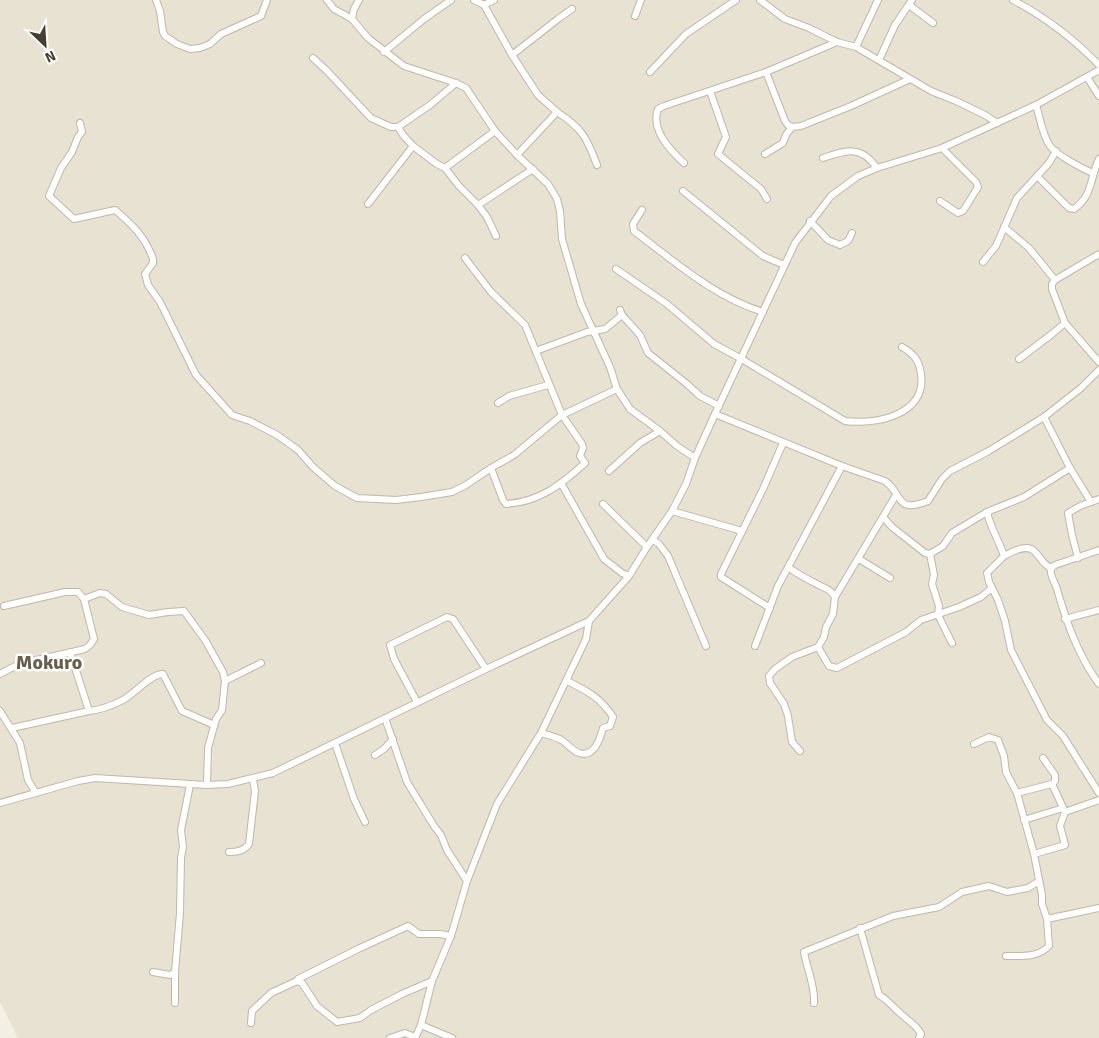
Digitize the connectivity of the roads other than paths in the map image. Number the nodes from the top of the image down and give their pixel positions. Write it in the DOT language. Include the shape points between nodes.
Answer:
graph roads {
  1 [pos="156,0"];
  2 [pos="267,0"];
  3 [pos="327,0"];
  4 [pos="359,0"];
  5 [pos="451,0"];
  6 [pos="474,0"];
  7 [pos="494,0"];
  8 [pos="641,0"];
  9 [pos="736,0"];
  10 [pos="760,0"];
  11 [pos="878,0"];
  12 [pos="1013,0"];
  13 [pos="910,3"];
  14 [pos="484,5"];
  15 [pos="572,9"];
  16 [pos="635,16"];
  17 [pos="352,20"];
  18 [pos="932,23"];
  19 [pos="837,42"];
  20 [pos="856,47"];
  21 [pos="384,52"];
  22 [pos="512,54"];
  23 [pos="313,58"];
  24 [pos="878,60"];
  25 [pos="1099,65"];
  26 [pos="1099,70"];
  27 [pos="650,72"];
  28 [pos="766,72"];
  29 [pos="1087,77"];
  30 [pos="910,79"];
  31 [pos="456,84"];
  32 [pos="710,91"];
  33 [pos="1099,96"];
  34 [pos="1036,105"];
  35 [pos="557,112"];
  36 [pos="80,122"];
  37 [pos="997,123"];
  38 [pos="398,127"];
  39 [pos="792,127"];
  40 [pos="495,131"];
  41 [pos="413,146"];
  42 [pos="942,148"];
  43 [pos="1056,151"];
  44 [pos="765,154"];
  45 [pos="517,155"];
  46 [pos="823,158"];
  47 [pos="1099,159"];
  48 [pos="684,163"];
  49 [pos="598,165"];
  50 [pos="445,168"];
  51 [pos="876,168"];
  52 [pos="533,169"];
  53 [pos="1092,173"];
  54 [pos="1037,176"];
  55 [pos="683,190"];
  56 [pos="766,199"];
  57 [pos="940,202"];
  58 [pos="368,204"];
  59 [pos="478,205"];
  60 [pos="642,210"];
  61 [pos="810,221"];
  62 [pos="1004,227"];
  63 [pos="852,233"];
  64 [pos="496,236"];
  65 [pos="1099,254"];
  66 [pos="465,258"];
  67 [pos="983,262"];
  68 [pos="784,265"];
  69 [pos="616,269"];
  70 [pos="1055,280"];
  71 [pos="762,312"];
  72 [pos="1065,323"];
  73 [pos="594,331"];
  74 [pos="902,347"];
  75 [pos="536,351"];
  76 [pos="740,358"];
  77 [pos="1019,359"];
  78 [pos="1099,362"];
  79 [pos="1099,370"];
  80 [pos="548,385"];
  81 [pos="617,389"];
  82 [pos="498,403"];
  83 [pos="718,406"];
  84 [pos="715,414"];
  85 [pos="562,415"];
  86 [pos="1044,417"];
  87 [pos="660,431"];
  88 [pos="783,443"];
  89 [pos="695,458"];
  90 [pos="842,466"];
  91 [pos="491,468"];
  92 [pos="1070,468"];
  93 [pos="609,471"];
  94 [pos="561,483"];
  95 [pos="896,495"];
  96 [pos="1099,499"];
  97 [pos="1091,502"];
  98 [pos="603,504"];
  99 [pos="672,511"];
  100 [pos="987,512"];
  101 [pos="883,517"];
  102 [pos="742,531"];
  103 [pos="653,540"];
  104 [pos="647,547"];
  105 [pos="1099,550"];
  106 [pos="930,554"];
  107 [pos="1004,556"];
  108 [pos="1078,558"];
  109 [pos="859,559"];
  110 [pos="789,568"];
  111 [pos="1051,568"];
  112 [pos="629,576"];
  113 [pos="890,578"];
  114 [pos="992,588"];
  115 [pos="835,597"];
  116 [pos="84,599"];
  117 [pos="4,606"];
  118 [pos="770,608"];
  119 [pos="1099,610"];
  120 [pos="938,615"];
  121 [pos="1065,619"];
  122 [pos="589,621"];
  123 [pos="952,643"];
  124 [pos="706,646"];
  125 [pos="755,646"];
  126 [pos="818,647"];
  127 [pos="70,652"];
  128 [pos="261,663"];
  129 [pos="486,669"];
  130 [pos="0,674"];
  131 [pos="225,681"];
  132 [pos="567,681"];
  133 [pos="1099,684"];
  134 [pos="417,702"];
  135 [pos="0,711"];
  136 [pos="89,711"];
  137 [pos="385,718"];
  138 [pos="214,726"];
  139 [pos="12,728"];
  140 [pos="541,733"];
  141 [pos="392,739"];
  142 [pos="335,743"];
  143 [pos="974,744"];
  144 [pos="800,751"];
  145 [pos="375,755"];
  146 [pos="1043,758"];
  147 [pos="253,780"];
  148 [pos="1052,784"];
  149 [pos="190,785"];
  150 [pos="207,785"];
  151 [pos="36,793"];
  152 [pos="1018,793"];
  153 [pos="1099,793"];
  154 [pos="1099,800"];
  155 [pos="0,803"];
  156 [pos="1064,810"];
  157 [pos="1024,820"];
  158 [pos="365,822"];
  159 [pos="229,852"];
  160 [pos="1034,854"];
  161 [pos="467,881"];
  162 [pos="1039,881"];
  163 [pos="1099,908"];
  164 [pos="1047,919"];
  165 [pos="860,928"];
  166 [pos="451,936"];
  167 [pos="1006,956"];
  168 [pos="153,972"];
  169 [pos="175,972"];
  170 [pos="297,981"];
  171 [pos="432,981"];
  172 [pos="175,1003"];
  173 [pos="814,1003"];
  174 [pos="251,1023"];
  175 [pos="421,1025"];
  176 [pos="390,1038"];
  177 [pos="415,1038"];
  178 [pos="452,1038"];
  179 [pos="919,1038"];
  1 -- 2 [label="street" via="165,36 190,49 210,44 221,34 261,16"];
  3 -- 17 [label="street" via="334,9"];
  4 -- 17 [label="street"];
  5 -- 21 [label="street"];
  6 -- 14 [label="street"];
  7 -- 14 [label="street"];
  8 -- 16 [label="street"];
  9 -- 27 [label="street" via="686,34"];
  10 -- 19 [label="street" via="785,19"];
  11 -- 20 [label="street"];
  12 -- 25 [label="street" via="1058,28"];
  13 -- 18 [label="street"];
  13 -- 24 [label="street"];
  14 -- 22 [label="street"];
  15 -- 22 [label="street"];
  17 -- 21 [label="street"];
  19 -- 20 [label="street"];
  19 -- 28 [label="street"];
  20 -- 24 [label="street"];
  21 -- 31 [label="street" via="404,66"];
  22 -- 35 [label="street" via="538,95"];
  23 -- 38 [label="street" via="371,118"];
  24 -- 30 [label="street"];
  26 -- 29 [label="street"];
  28 -- 32 [label="street"];
  28 -- 39 [label="street" via="785,121"];
  29 -- 33 [label="street"];
  29 -- 34 [label="street"];
  30 -- 37 [label="street"];
  30 -- 39 [label="street" via="851,106"];
  31 -- 38 [label="street"];
  31 -- 40 [label="street" via="466,88"];
  32 -- 48 [label="street" via="664,106 656,114 666,145"];
  32 -- 56 [label="street" via="726,137 718,154 761,189"];
  34 -- 37 [label="street"];
  34 -- 43 [label="street" via="1045,135"];
  35 -- 45 [label="street"];
  35 -- 49 [label="street" via="580,130"];
  36 -- 91 [label="street" via="82,132 49,196 74,219 115,210 139,231 153,259 145,274 148,285 196,374 232,415 277,435 298,450 335,486 357,498 396,500 452,492"];
  37 -- 42 [label="street"];
  38 -- 41 [label="street"];
  39 -- 44 [label="street" via="784,143"];
  40 -- 45 [label="street"];
  40 -- 50 [label="street"];
  41 -- 50 [label="street"];
  41 -- 58 [label="street"];
  42 -- 51 [label="street"];
  42 -- 57 [label="street" via="978,187 963,211 958,213"];
  43 -- 53 [label="street"];
  43 -- 54 [label="street"];
  45 -- 52 [label="street"];
  46 -- 51 [label="street" via="855,151"];
  47 -- 53 [label="street"];
  50 -- 59 [label="street"];
  51 -- 61 [label="street" via="858,176 831,196"];
  52 -- 59 [label="street"];
  52 -- 73 [label="street" via="557,199 562,239 571,272"];
  53 -- 54 [label="street" via="1092,185 1074,209 1069,208"];
  54 -- 62 [label="street" via="1017,198"];
  55 -- 68 [label="street" via="763,256"];
  59 -- 64 [label="street"];
  60 -- 71 [label="street" via="633,224 634,231 714,290 742,306"];
  61 -- 63 [label="street" via="828,240 840,245 848,241"];
  61 -- 68 [label="street"];
  62 -- 67 [label="street" via="996,246"];
  62 -- 70 [label="street" via="1030,248"];
  65 -- 70 [label="street"];
  66 -- 75 [label="street" via="491,292 525,325"];
  68 -- 71 [label="street"];
  69 -- 76 [label="street" via="667,304 714,344"];
  70 -- 72 [label="street" via="1052,289"];
  71 -- 76 [label="street"];
  72 -- 77 [label="street"];
  72 -- 78 [label="street"];
  73 -- 75 [label="street"];
  73 -- 81 [label="street"];
  73 -- 83 [label="street" via="605,329 621,312 640,335 648,353 700,396"];
  74 -- 76 [label="street" via="917,358 922,382 917,399 896,415 859,423 845,421"];
  75 -- 80 [label="street"];
  76 -- 83 [label="street"];
  79 -- 86 [label="street"];
  80 -- 82 [label="street" via="509,396"];
  80 -- 85 [label="street"];
  81 -- 85 [label="street"];
  81 -- 87 [label="street" via="630,409"];
  83 -- 84 [label="street"];
  84 -- 88 [label="street"];
  84 -- 89 [label="street"];
  85 -- 91 [label="street" via="514,455"];
  85 -- 94 [label="street" via="582,444 580,456 585,463"];
  86 -- 92 [label="street"];
  86 -- 95 [label="street" via="950,471 928,501 910,506"];
  87 -- 89 [label="street"];
  87 -- 93 [label="street" via="640,443"];
  88 -- 90 [label="street"];
  88 -- 102 [label="street"];
  89 -- 99 [label="street"];
  90 -- 95 [label="street" via="885,481"];
  90 -- 110 [label="street"];
  91 -- 94 [label="street" via="506,504 536,498"];
  92 -- 97 [label="street"];
  92 -- 100 [label="street" via="1024,497"];
  94 -- 112 [label="street" via="604,558"];
  95 -- 101 [label="street"];
  96 -- 97 [label="street"];
  97 -- 108 [label="street" via="1068,513"];
  98 -- 104 [label="street"];
  99 -- 102 [label="street"];
  99 -- 103 [label="street"];
  100 -- 106 [label="street" via="952,533 943,546"];
  100 -- 107 [label="street" via="992,532"];
  101 -- 106 [label="street"];
  101 -- 109 [label="street"];
  102 -- 118 [label="street" via="721,576"];
  103 -- 104 [label="street"];
  103 -- 124 [label="street" via="668,556"];
  104 -- 112 [label="street"];
  105 -- 108 [label="street"];
  106 -- 120 [label="street"];
  107 -- 111 [label="street" via="1028,548"];
  107 -- 114 [label="street" via="987,573"];
  108 -- 111 [label="street"];
  109 -- 113 [label="street"];
  109 -- 115 [label="street"];
  110 -- 115 [label="street" via="826,587"];
  110 -- 118 [label="street"];
  111 -- 121 [label="street"];
  112 -- 122 [label="street"];
  114 -- 120 [label="street" via="981,597"];
  114 -- 153 [label="street" via="1005,621 1011,650 1047,720 1063,736"];
  115 -- 126 [label="street" via="833,614"];
  116 -- 117 [label="street" via="78,592 65,592"];
  116 -- 127 [label="street" via="94,639 85,649"];
  116 -- 131 [label="street" via="106,594 122,607 149,615 184,611 205,640"];
  118 -- 125 [label="street"];
  119 -- 121 [label="street"];
  120 -- 123 [label="street"];
  120 -- 126 [label="street" via="921,620 906,632 837,668 829,666"];
  121 -- 133 [label="street" via="1077,650"];
  122 -- 129 [label="street"];
  122 -- 132 [label="street" via="586,639"];
  126 -- 144 [label="street" via="792,657 768,676 784,704 792,742"];
  127 -- 130 [label="street" via="19,664"];
  127 -- 136 [label="street"];
  128 -- 131 [label="street"];
  129 -- 134 [label="street"];
  129 -- 134 [label="street" via="453,619 447,617 389,647"];
  131 -- 138 [label="street" via="222,710"];
  132 -- 140 [label="street"];
  132 -- 140 [label="street" via="605,705 612,717 610,726 603,728 598,744 585,754"];
  134 -- 137 [label="street"];
  135 -- 139 [label="street"];
  136 -- 138 [label="street" via="122,700 160,673 164,674 182,711"];
  136 -- 139 [label="street"];
  137 -- 141 [label="street"];
  137 -- 142 [label="street"];
  138 -- 150 [label="street" via="208,748"];
  139 -- 151 [label="street" via="20,743 28,780"];
  140 -- 161 [label="street" via="497,804"];
  141 -- 145 [label="street"];
  141 -- 161 [label="street" via="407,782"];
  142 -- 147 [label="street" via="273,774"];
  142 -- 158 [label="street"];
  143 -- 152 [label="street" via="989,737 998,740 1006,772"];
  146 -- 148 [label="street" via="1054,775"];
  147 -- 150 [label="street"];
  147 -- 159 [label="street" via="255,792 249,844 246,849"];
  148 -- 152 [label="street"];
  148 -- 156 [label="street"];
  149 -- 150 [label="street"];
  149 -- 151 [label="street" via="95,778"];
  149 -- 169 [label="street" via="182,830"];
  151 -- 155 [label="street"];
  152 -- 157 [label="street"];
  154 -- 156 [label="street"];
  156 -- 157 [label="street"];
  156 -- 160 [label="street" via="1060,826 1065,845"];
  157 -- 160 [label="street"];
  160 -- 162 [label="street"];
  161 -- 166 [label="street"];
  162 -- 164 [label="street"];
  162 -- 165 [label="street" via="1028,888 1007,892 989,886 962,892 939,907 893,916"];
  163 -- 164 [label="street"];
  164 -- 167 [label="street" via="1049,946 1041,953"];
  165 -- 173 [label="street" via="804,952 806,968 815,989"];
  165 -- 179 [label="street" via="878,995 916,1025 921,1034"];
  166 -- 170 [label="street" via="419,934 408,926"];
  166 -- 171 [label="street"];
  168 -- 169 [label="street" via="170,975"];
  169 -- 172 [label="street"];
  170 -- 171 [label="street" via="302,982 317,1006 337,1022 360,1018"];
  170 -- 174 [label="street" via="271,993 252,1011"];
  171 -- 175 [label="street"];
  175 -- 177 [label="street"];
  175 -- 178 [label="street"];
  176 -- 177 [label="street" via="405,1033"];
}
